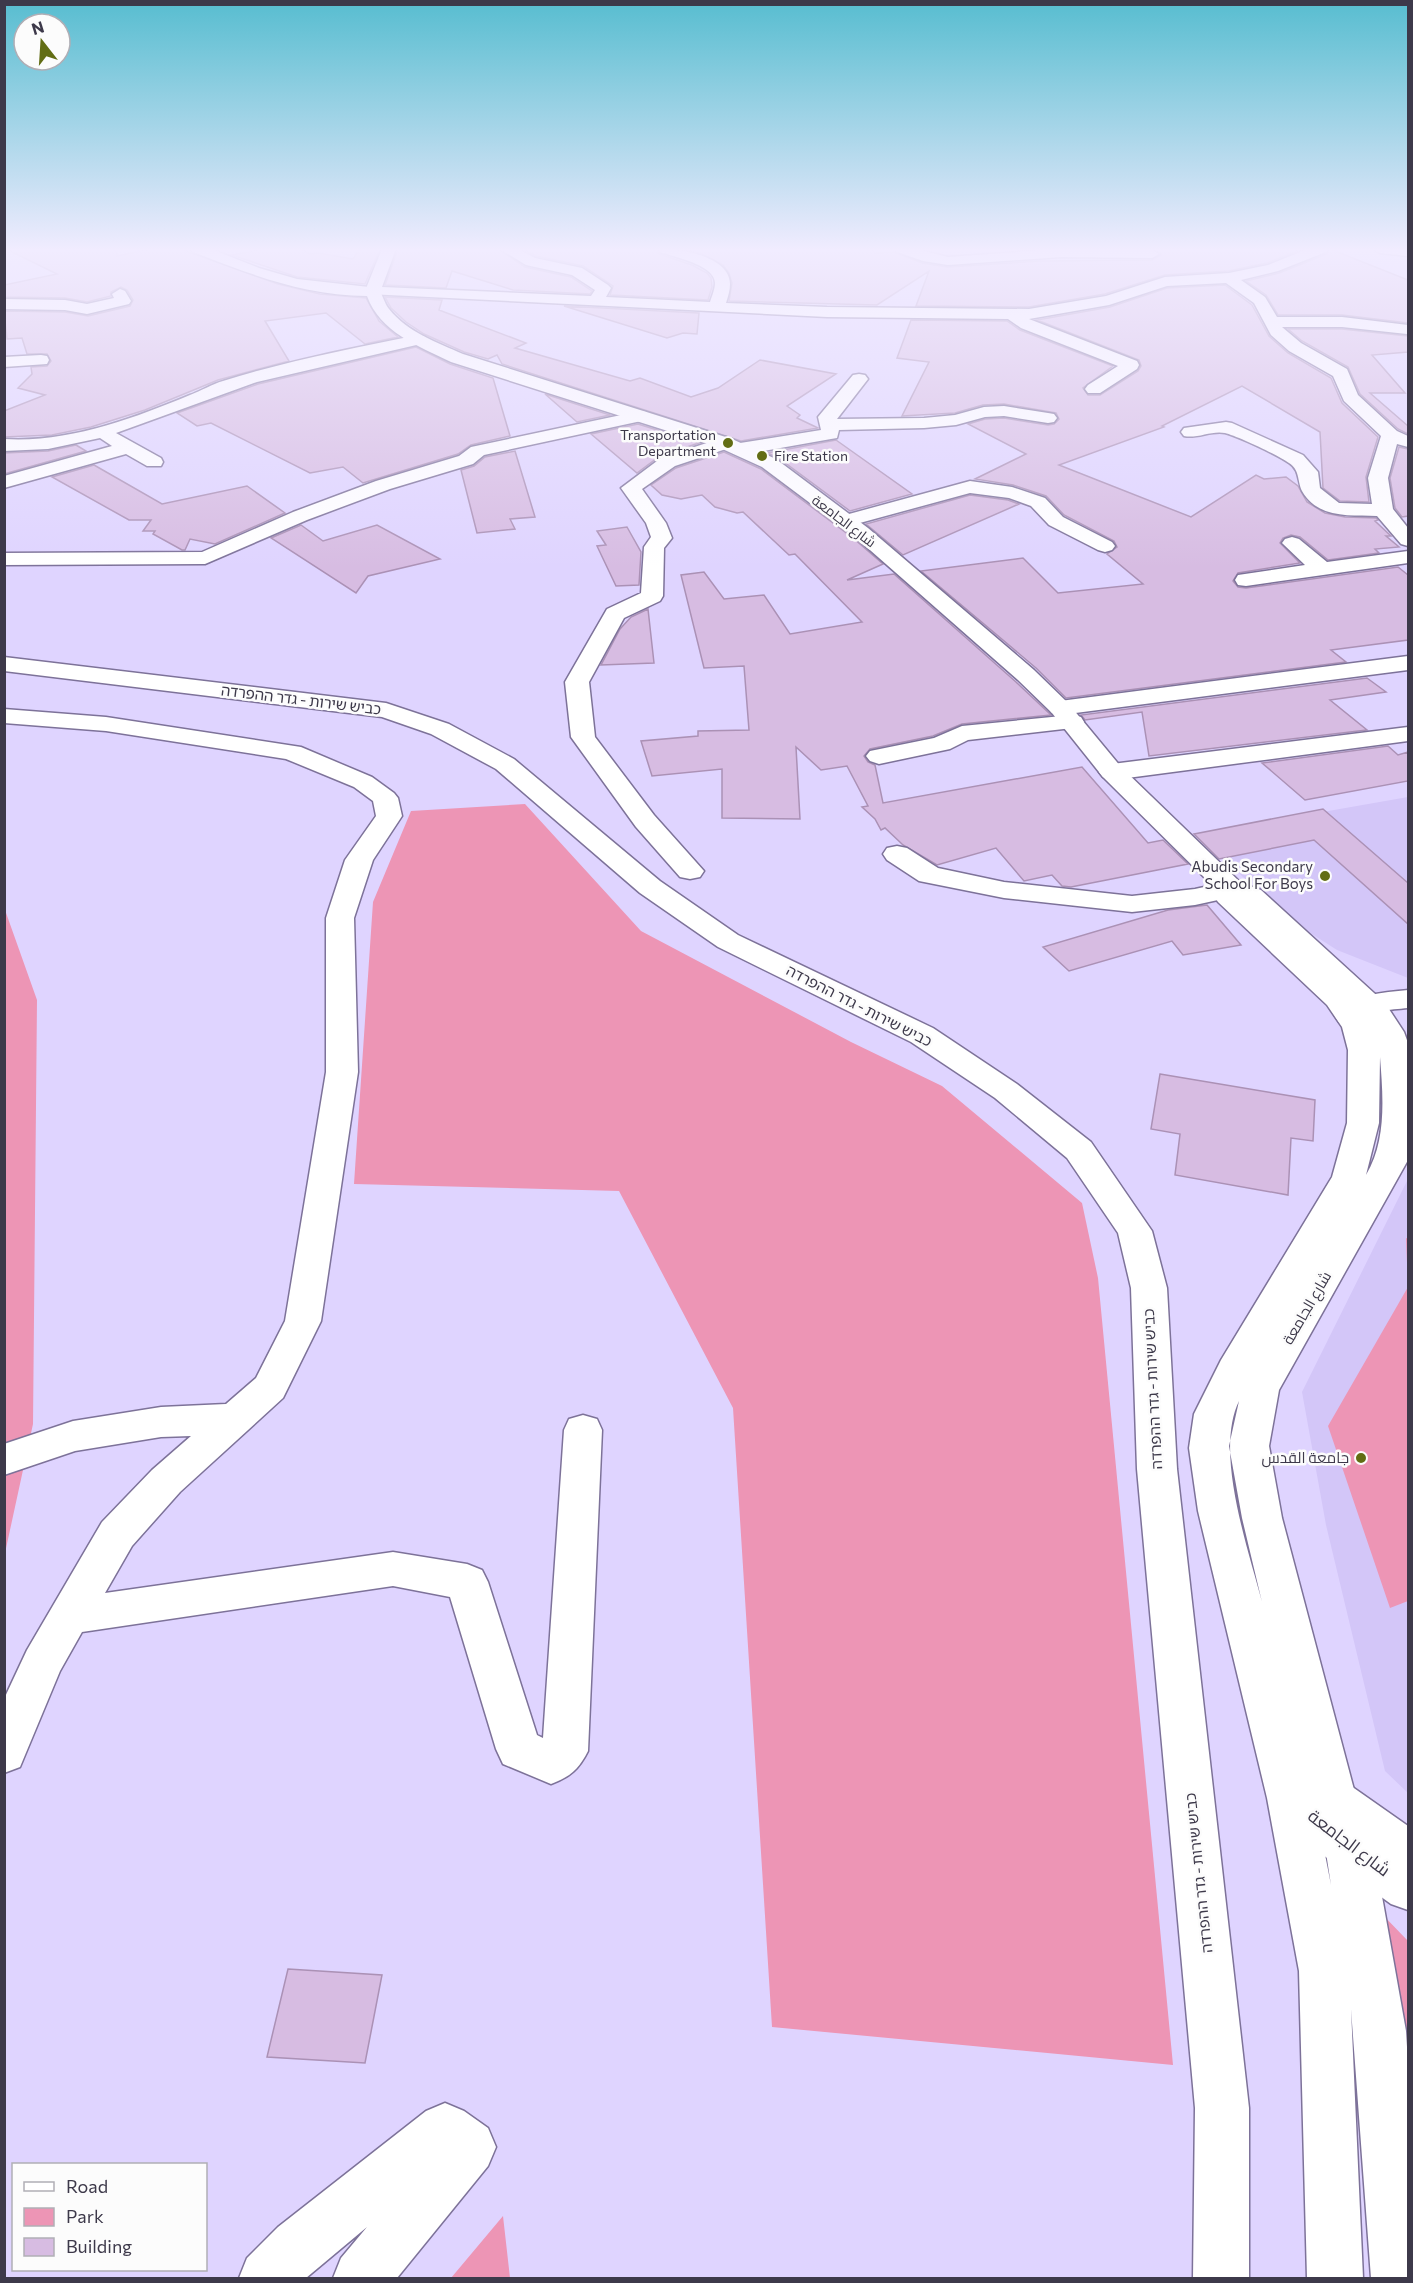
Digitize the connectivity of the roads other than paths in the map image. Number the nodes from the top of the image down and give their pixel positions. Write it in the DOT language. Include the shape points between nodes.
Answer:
graph roads {
  1 [pos="342,356"];
  2 [pos="452,356"];
  3 [pos="1106,356"];
  4 [pos="1310,356"];
  5 [pos="41,360"];
  6 [pos="4,362"];
  7 [pos="859,379"];
  8 [pos="1094,389"];
  9 [pos="640,416"];
  10 [pos="1048,418"];
  11 [pos="829,425"];
  12 [pos="100,432"];
  13 [pos="1190,432"];
  14 [pos="1400,439"];
  15 [pos="4,445"];
  16 [pos="733,446"];
  17 [pos="128,448"];
  18 [pos="154,462"];
  19 [pos="4,482"];
  20 [pos="1383,510"];
  21 [pos="845,521"];
  22 [pos="1408,540"];
  23 [pos="1292,543"];
  24 [pos="1105,546"];
  25 [pos="1408,557"];
  26 [pos="4,559"];
  27 [pos="1322,569"];
  28 [pos="1246,580"];
  29 [pos="1408,663"];
  30 [pos="4,664"];
  31 [pos="1066,715"];
  32 [pos="4,716"];
  33 [pos="1408,734"];
  34 [pos="879,756"];
  35 [pos="1112,772"];
  36 [pos="897,854"];
  37 [pos="690,871"];
  38 [pos="1231,889"];
  39 [pos="1408,999"];
  40 [pos="1377,1014"];
  41 [pos="235,1419"];
  42 [pos="583,1430"];
  43 [pos="4,1460"];
  44 [pos="70,1616"];
  45 [pos="4,1752"];
  46 [pos="1324,1815"];
  47 [pos="1408,1859"];
  48 [pos="1408,1887"];
  49 [pos="267,2278"];
  50 [pos="362,2278"];
  51 [pos="1221,2278"];
  52 [pos="1335,2278"];
  53 [pos="1399,2278"];
  1 -- 12 [label="street" via="226,386"];
  2 -- 9 [label="street, شارع الجامعة"];
  3 -- 8 [label="street" via="1131,365"];
  4 -- 14 [label="street" via="1341,373 1350,397"];
  5 -- 6 [label="street"];
  7 -- 11 [label="street" via="827,417"];
  9 -- 16 [label="street, شارع الجامعة"];
  9 -- 26 [label="street" via="478,451 466,460 300,516 205,558"];
  10 -- 11 [label="street" via="1004,411 924,423"];
  11 -- 16 [label="street" via="831,434"];
  12 -- 15 [label="street" via="32,447"];
  12 -- 17 [label="street"];
  13 -- 20 [label="street" via="1226,428 1235,431 1296,459 1308,472 1311,489 1335,508"];
  14 -- 20 [label="street" via="1378,478"];
  16 -- 21 [label="street, شارع الجامعة" via="769,463"];
  16 -- 37 [label="street" via="668,462 631,488 662,538 654,547 651,596 615,614 577,682 584,737 645,821"];
  17 -- 18 [label="street"];
  17 -- 19 [label="street"];
  20 -- 22 [label="street"];
  21 -- 24 [label="street" via="970,488 1012,493 1038,502 1056,521"];
  21 -- 31 [label="street, شارع الجامعة" via="949,606"];
  23 -- 27 [label="street"];
  25 -- 27 [label="street"];
  27 -- 28 [label="street"];
  29 -- 31 [label="street" via="1166,696"];
  30 -- 51 [label="street, כביש שירות - גדר ההפרדה" via="386,710 440,729 505,764 650,887 728,941 922,1035 1006,1091 1079,1150 1136,1231 1149,1288 1156,1469 1222,2108"];
  31 -- 34 [label="street" via="962,733 941,744"];
  31 -- 35 [label="street, شارع الجامعة"];
  32 -- 41 [label="street" via="106,724 292,752 363,782 385,798 389,816 359,860 340,918 342,1072 303,1321 270,1388"];
  33 -- 35 [label="street"];
  35 -- 38 [label="street, شارع الجامعة"];
  36 -- 38 [label="street" via="929,875 1005,890 1132,904"];
  38 -- 40 [label="street, شارع الجامعة" via="1251,896"];
  39 -- 40 [label="street"];
  40 -- 46 [label="street, شارع الجامعة" via="1394,1046 1400,1102 1392,1160 1260,1390 1249,1446"];
  41 -- 43 [label="street" via="161,1422 73,1436"];
  41 -- 44 [label="street" via="166,1481 117,1534"];
  42 -- 44 [label="street" via="565,1751 551,1763 519,1749 467,1582 393,1569"];
  44 -- 45 [label="street" via="42,1663"];
  46 -- 47 [label="street, شارع الجامعة" via="1390,1840"];
  46 -- 48 [label="street, شارع الجامعة"];
  46 -- 52 [label="street" via="1324,1971"];
  46 -- 53 [label="street" via="1380,2031"];
  49 -- 50 [label="street" via="298,2247 445,2130 469,2147"];
}
